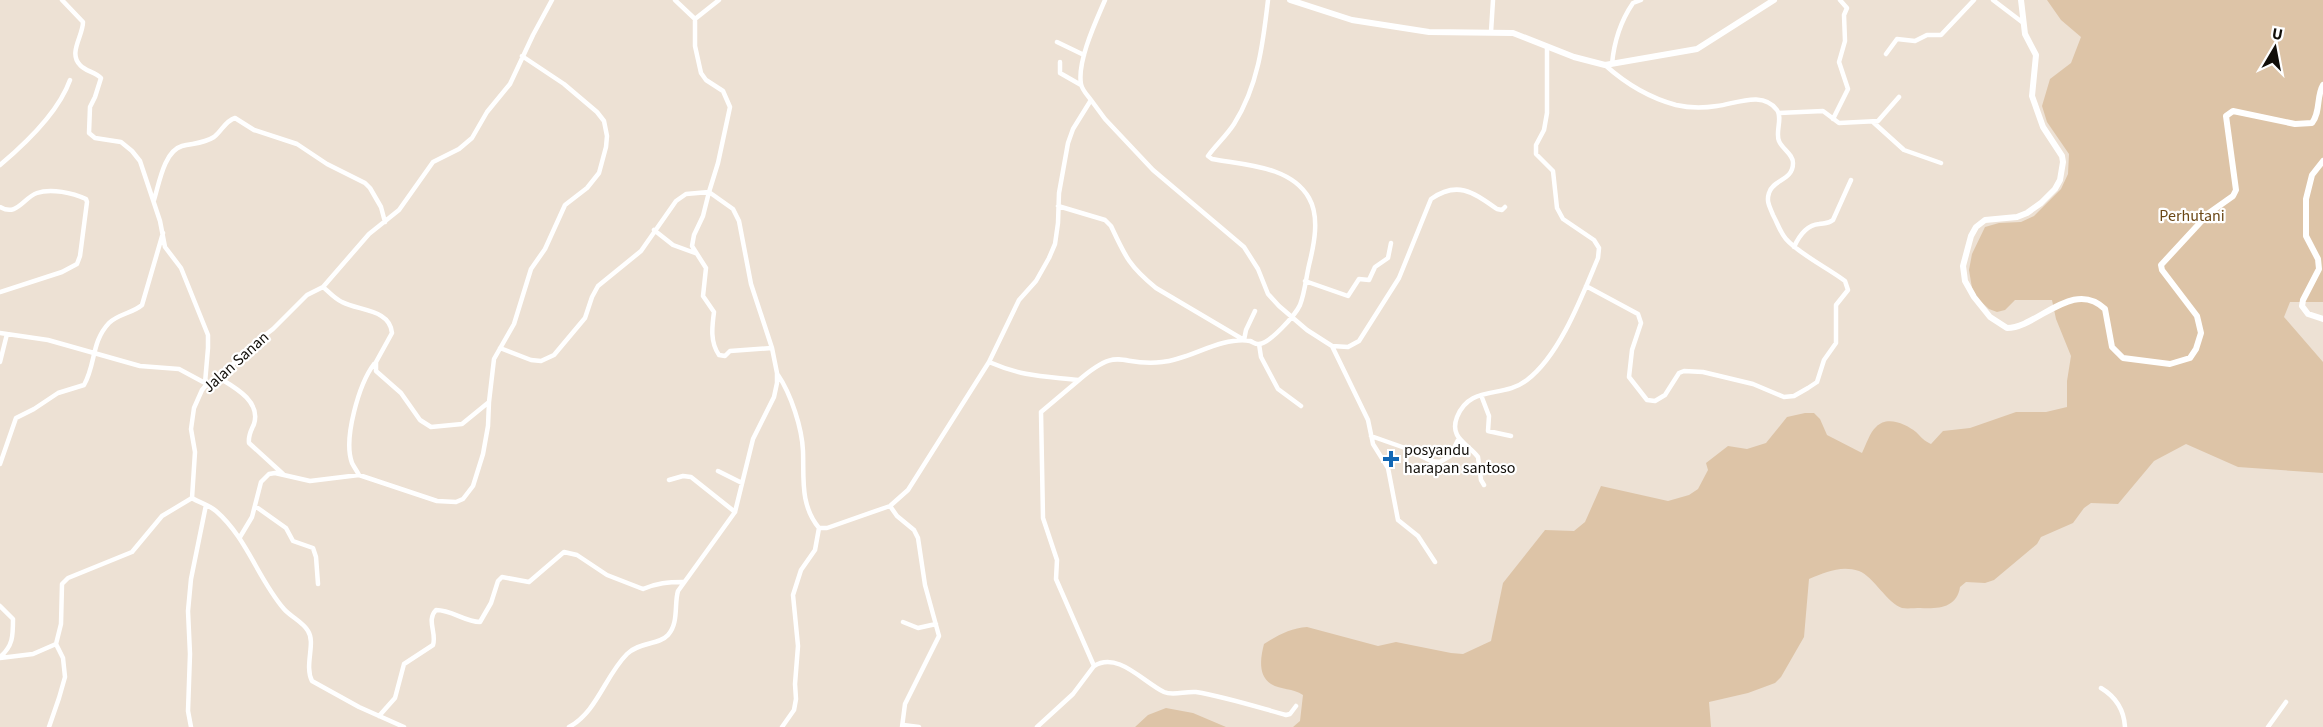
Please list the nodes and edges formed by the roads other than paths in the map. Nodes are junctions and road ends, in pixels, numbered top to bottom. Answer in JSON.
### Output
{"nodes":[{"id":1,"x":62,"y":0,"type":"edge"},
{"id":2,"x":552,"y":0,"type":"edge"},
{"id":3,"x":675,"y":0,"type":"edge"},
{"id":4,"x":718,"y":0,"type":"edge"},
{"id":5,"x":1105,"y":0,"type":"edge"},
{"id":6,"x":1268,"y":0,"type":"edge"},
{"id":7,"x":1290,"y":0,"type":"edge"},
{"id":8,"x":1493,"y":0,"type":"edge"},
{"id":9,"x":1641,"y":0,"type":"edge"},
{"id":10,"x":1774,"y":0,"type":"edge"},
{"id":11,"x":1840,"y":0,"type":"edge"},
{"id":12,"x":1974,"y":0,"type":"edge"},
{"id":13,"x":1993,"y":0,"type":"edge"},
{"id":14,"x":2021,"y":0,"type":"edge"},
{"id":15,"x":695,"y":19,"type":"junction"},
{"id":16,"x":2022,"y":22,"type":"junction"},
{"id":17,"x":1491,"y":32,"type":"junction"},
{"id":18,"x":1058,"y":42,"type":"dead end"},
{"id":19,"x":1547,"y":48,"type":"junction"},
{"id":20,"x":1886,"y":54,"type":"dead end"},
{"id":21,"x":1084,"y":55,"type":"junction"},
{"id":22,"x":522,"y":56,"type":"junction"},
{"id":23,"x":1060,"y":62,"type":"dead end"},
{"id":24,"x":1608,"y":65,"type":"junction"},
{"id":25,"x":70,"y":80,"type":"dead end"},
{"id":26,"x":1081,"y":85,"type":"junction"},
{"id":27,"x":2323,"y":85,"type":"edge"},
{"id":28,"x":1899,"y":97,"type":"dead end"},
{"id":29,"x":1091,"y":100,"type":"junction"},
{"id":30,"x":1779,"y":113,"type":"junction"},
{"id":31,"x":1833,"y":119,"type":"junction"},
{"id":32,"x":1873,"y":122,"type":"junction"},
{"id":33,"x":2323,"y":161,"type":"edge"},
{"id":34,"x":1941,"y":163,"type":"dead end"},
{"id":35,"x":0,"y":165,"type":"edge"},
{"id":36,"x":1851,"y":180,"type":"dead end"},
{"id":37,"x":709,"y":192,"type":"junction"},
{"id":38,"x":154,"y":200,"type":"junction"},
{"id":39,"x":1058,"y":206,"type":"junction"},
{"id":40,"x":0,"y":207,"type":"edge"},
{"id":41,"x":1505,"y":207,"type":"dead end"},
{"id":42,"x":385,"y":222,"type":"junction"},
{"id":43,"x":654,"y":230,"type":"junction"},
{"id":44,"x":163,"y":233,"type":"junction"},
{"id":45,"x":1391,"y":243,"type":"dead end"},
{"id":46,"x":1794,"y":247,"type":"junction"},
{"id":47,"x":695,"y":253,"type":"junction"},
{"id":48,"x":1305,"y":281,"type":"junction"},
{"id":49,"x":1586,"y":286,"type":"junction"},
{"id":50,"x":323,"y":287,"type":"junction"},
{"id":51,"x":0,"y":292,"type":"edge"},
{"id":52,"x":1255,"y":311,"type":"dead end"},
{"id":53,"x":1292,"y":317,"type":"junction"},
{"id":54,"x":2323,"y":319,"type":"edge"},
{"id":55,"x":0,"y":333,"type":"edge"},
{"id":56,"x":7,"y":334,"type":"junction"},
{"id":57,"x":1244,"y":340,"type":"junction"},
{"id":58,"x":1259,"y":344,"type":"junction"},
{"id":59,"x":1332,"y":346,"type":"junction"},
{"id":60,"x":500,"y":348,"type":"junction"},
{"id":61,"x":772,"y":348,"type":"junction"},
{"id":62,"x":94,"y":352,"type":"junction"},
{"id":63,"x":0,"y":362,"type":"edge"},
{"id":64,"x":376,"y":362,"type":"junction"},
{"id":65,"x":989,"y":362,"type":"junction"},
{"id":66,"x":777,"y":373,"type":"junction"},
{"id":67,"x":221,"y":379,"type":"junction"},
{"id":68,"x":1079,"y":380,"type":"junction"},
{"id":69,"x":206,"y":383,"type":"junction"},
{"id":70,"x":1481,"y":395,"type":"junction"},
{"id":71,"x":489,"y":402,"type":"junction"},
{"id":72,"x":1301,"y":406,"type":"dead end"},
{"id":73,"x":1371,"y":436,"type":"junction"},
{"id":74,"x":1511,"y":436,"type":"dead end"},
{"id":75,"x":1458,"y":440,"type":"junction"},
{"id":76,"x":0,"y":464,"type":"edge"},
{"id":77,"x":718,"y":471,"type":"dead end"},
{"id":78,"x":284,"y":474,"type":"junction"},
{"id":79,"x":359,"y":475,"type":"junction"},
{"id":80,"x":669,"y":480,"type":"dead end"},
{"id":81,"x":742,"y":483,"type":"junction"},
{"id":82,"x":1484,"y":485,"type":"dead end"},
{"id":83,"x":192,"y":498,"type":"junction"},
{"id":84,"x":206,"y":505,"type":"junction"},
{"id":85,"x":255,"y":506,"type":"junction"},
{"id":86,"x":890,"y":506,"type":"junction"},
{"id":87,"x":735,"y":512,"type":"junction"},
{"id":88,"x":819,"y":528,"type":"junction"},
{"id":89,"x":240,"y":537,"type":"junction"},
{"id":90,"x":1435,"y":562,"type":"dead end"},
{"id":91,"x":683,"y":582,"type":"junction"},
{"id":92,"x":318,"y":584,"type":"dead end"},
{"id":93,"x":0,"y":606,"type":"edge"},
{"id":94,"x":903,"y":622,"type":"dead end"},
{"id":95,"x":936,"y":624,"type":"junction"},
{"id":96,"x":56,"y":644,"type":"junction"},
{"id":97,"x":0,"y":657,"type":"edge"},
{"id":98,"x":1094,"y":666,"type":"junction"},
{"id":99,"x":2102,"y":688,"type":"dead end"},
{"id":100,"x":2286,"y":702,"type":"dead end"},
{"id":101,"x":1296,"y":706,"type":"dead end"},
{"id":102,"x":379,"y":716,"type":"junction"},
{"id":103,"x":903,"y":726,"type":"edge"},
{"id":104,"x":49,"y":727,"type":"edge"},
{"id":105,"x":191,"y":727,"type":"edge"},
{"id":106,"x":404,"y":727,"type":"edge"},
{"id":107,"x":569,"y":727,"type":"edge"},
{"id":108,"x":782,"y":727,"type":"edge"},
{"id":109,"x":919,"y":727,"type":"edge"},
{"id":110,"x":1037,"y":727,"type":"edge"},
{"id":111,"x":2125,"y":727,"type":"edge"},
{"id":112,"x":2268,"y":727,"type":"edge"}],
"edges":[{"from":1,"to":38,"type":"street"},
{"from":2,"to":22,"type":"street","name":"Jalan Sanan"},
{"from":3,"to":15,"type":"street"},
{"from":4,"to":15,"type":"street"},
{"from":5,"to":21,"type":"street"},
{"from":6,"to":48,"type":"street"},
{"from":7,"to":17,"type":"main road"},
{"from":8,"to":17,"type":"street"},
{"from":9,"to":24,"type":"street"},
{"from":10,"to":24,"type":"main road"},
{"from":11,"to":31,"type":"street"},
{"from":12,"to":20,"type":"street"},
{"from":13,"to":16,"type":"street"},
{"from":14,"to":16,"type":"main road"},
{"from":15,"to":37,"type":"street"},
{"from":16,"to":27,"type":"main road"},
{"from":17,"to":19,"type":"main road"},
{"from":18,"to":21,"type":"street"},
{"from":19,"to":24,"type":"main road"},
{"from":19,"to":49,"type":"street"},
{"from":21,"to":26,"type":"street"},
{"from":22,"to":42,"type":"street","name":"Jalan Sanan"},
{"from":22,"to":60,"type":"street"},
{"from":23,"to":26,"type":"street"},
{"from":24,"to":30,"type":"street"},
{"from":25,"to":35,"type":"street"},
{"from":26,"to":29,"type":"street"},
{"from":28,"to":32,"type":"street"},
{"from":29,"to":39,"type":"street"},
{"from":29,"to":53,"type":"street"},
{"from":30,"to":31,"type":"street"},
{"from":30,"to":46,"type":"street"},
{"from":31,"to":32,"type":"street"},
{"from":32,"to":34,"type":"street"},
{"from":33,"to":54,"type":"main road"},
{"from":36,"to":46,"type":"street"},
{"from":37,"to":43,"type":"street"},
{"from":37,"to":47,"type":"street"},
{"from":37,"to":61,"type":"street"},
{"from":38,"to":42,"type":"street"},
{"from":38,"to":44,"type":"street"},
{"from":39,"to":57,"type":"street"},
{"from":39,"to":65,"type":"street"},
{"from":40,"to":51,"type":"street"},
{"from":41,"to":59,"type":"street"},
{"from":42,"to":50,"type":"street","name":"Jalan Sanan"},
{"from":43,"to":47,"type":"street"},
{"from":43,"to":60,"type":"street"},
{"from":44,"to":62,"type":"street"},
{"from":44,"to":69,"type":"street"},
{"from":45,"to":48,"type":"street"},
{"from":46,"to":49,"type":"street"},
{"from":47,"to":61,"type":"street"},
{"from":48,"to":53,"type":"street"},
{"from":49,"to":70,"type":"street"},
{"from":50,"to":64,"type":"street"},
{"from":50,"to":67,"type":"street","name":"Jalan Sanan"},
{"from":52,"to":57,"type":"street"},
{"from":53,"to":58,"type":"street"},
{"from":53,"to":59,"type":"street"},
{"from":55,"to":56,"type":"street"},
{"from":56,"to":62,"type":"street"},
{"from":56,"to":63,"type":"street"},
{"from":57,"to":58,"type":"street"},
{"from":57,"to":68,"type":"street"},
{"from":58,"to":72,"type":"street"},
{"from":59,"to":73,"type":"street"},
{"from":60,"to":71,"type":"street"},
{"from":61,"to":66,"type":"street"},
{"from":62,"to":69,"type":"street"},
{"from":62,"to":76,"type":"street"},
{"from":64,"to":71,"type":"street"},
{"from":64,"to":79,"type":"street"},
{"from":65,"to":68,"type":"street"},
{"from":65,"to":86,"type":"street"},
{"from":66,"to":81,"type":"street"},
{"from":66,"to":88,"type":"street"},
{"from":67,"to":69,"type":"street","name":"Jalan Sanan"},
{"from":67,"to":78,"type":"street"},
{"from":68,"to":98,"type":"street"},
{"from":69,"to":83,"type":"street","name":"Jalan Sanan"},
{"from":70,"to":74,"type":"street"},
{"from":70,"to":75,"type":"street"},
{"from":71,"to":79,"type":"street"},
{"from":73,"to":75,"type":"street"},
{"from":73,"to":90,"type":"street"},
{"from":75,"to":82,"type":"street"},
{"from":77,"to":81,"type":"street"},
{"from":78,"to":79,"type":"street"},
{"from":78,"to":85,"type":"street"},
{"from":80,"to":87,"type":"street"},
{"from":81,"to":87,"type":"street"},
{"from":83,"to":84,"type":"street"},
{"from":83,"to":96,"type":"street"},
{"from":84,"to":89,"type":"street"},
{"from":84,"to":105,"type":"street"},
{"from":85,"to":89,"type":"street"},
{"from":85,"to":92,"type":"street"},
{"from":86,"to":88,"type":"street"},
{"from":86,"to":95,"type":"street"},
{"from":87,"to":91,"type":"street"},
{"from":88,"to":108,"type":"street"},
{"from":89,"to":102,"type":"street"},
{"from":91,"to":102,"type":"street"},
{"from":91,"to":107,"type":"street"},
{"from":93,"to":97,"type":"street"},
{"from":94,"to":95,"type":"street"},
{"from":95,"to":103,"type":"street"},
{"from":96,"to":97,"type":"street"},
{"from":96,"to":104,"type":"street"},
{"from":98,"to":101,"type":"street"},
{"from":98,"to":110,"type":"street"},
{"from":99,"to":111,"type":"street"},
{"from":100,"to":112,"type":"street"},
{"from":102,"to":106,"type":"street"},
{"from":103,"to":109,"type":"street"}]}
